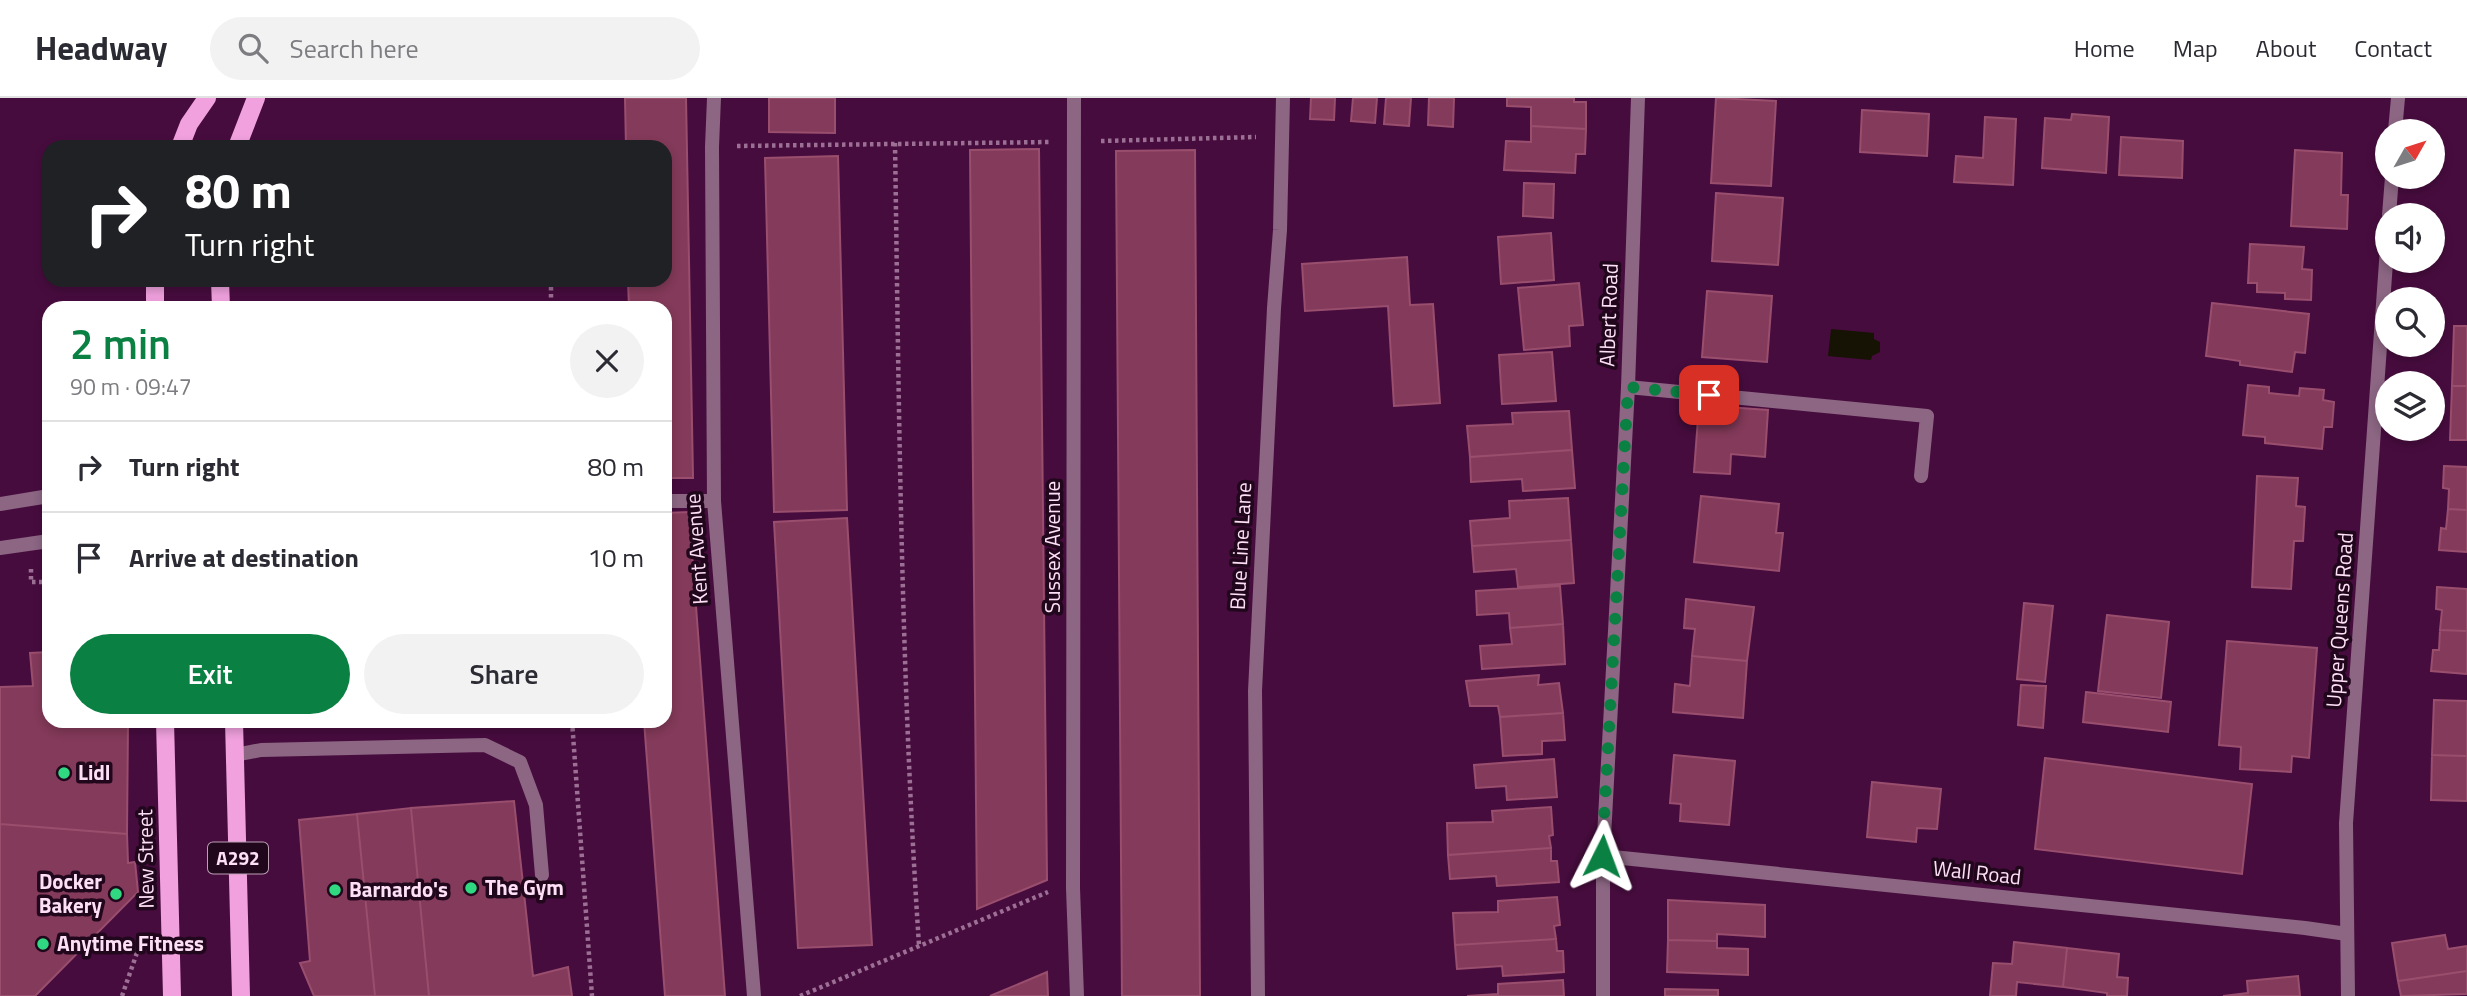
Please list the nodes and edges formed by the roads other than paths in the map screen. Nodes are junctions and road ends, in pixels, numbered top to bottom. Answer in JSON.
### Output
{"nodes":[{"id":1,"x":207,"y":98,"type":"edge"},
{"id":2,"x":256,"y":98,"type":"edge"},
{"id":3,"x":714,"y":98,"type":"edge"},
{"id":4,"x":1074,"y":98,"type":"edge"},
{"id":5,"x":1283,"y":98,"type":"edge"},
{"id":6,"x":1638,"y":98,"type":"edge"},
{"id":7,"x":2398,"y":98,"type":"edge"},
{"id":8,"x":2396,"y":119,"type":"edge"},
{"id":9,"x":183,"y":140,"type":"edge"},
{"id":10,"x":240,"y":140,"type":"edge"},
{"id":11,"x":2385,"y":273,"type":"edge"},
{"id":12,"x":1628,"y":387,"type":"junction"},
{"id":13,"x":1921,"y":476,"type":"dead end"},
{"id":14,"x":42,"y":497,"type":"edge"},
{"id":15,"x":672,"y":501,"type":"edge"},
{"id":16,"x":714,"y":501,"type":"junction"},
{"id":17,"x":0,"y":504,"type":"edge"},
{"id":18,"x":42,"y":542,"type":"edge"},
{"id":19,"x":0,"y":548,"type":"edge"},
{"id":20,"x":165,"y":728,"type":"edge"},
{"id":21,"x":234,"y":728,"type":"edge"},
{"id":22,"x":235,"y":755,"type":"junction"},
{"id":23,"x":1602,"y":856,"type":"junction"},
{"id":24,"x":542,"y":875,"type":"dead end"},
{"id":25,"x":2347,"y":934,"type":"junction"},
{"id":26,"x":172,"y":996,"type":"edge"},
{"id":27,"x":241,"y":996,"type":"edge"},
{"id":28,"x":754,"y":996,"type":"edge"},
{"id":29,"x":1077,"y":996,"type":"edge"},
{"id":30,"x":1258,"y":996,"type":"edge"},
{"id":31,"x":1603,"y":996,"type":"edge"},
{"id":32,"x":2348,"y":996,"type":"edge"}],
"edges":[{"from":1,"to":9,"type":"main road"},
{"from":2,"to":10,"type":"main road"},
{"from":3,"to":16,"type":"street","name":"Kent Avenue"},
{"from":4,"to":29,"type":"street","name":"Sussex Avenue"},
{"from":5,"to":30,"type":"street","name":"Blue Line Lane"},
{"from":6,"to":12,"type":"street","name":"Albert Road"},
{"from":7,"to":8,"type":"street"},
{"from":11,"to":25,"type":"street","name":"Upper Queens Road"},
{"from":12,"to":13,"type":"street"},
{"from":12,"to":23,"type":"street","name":"Albert Road"},
{"from":14,"to":17,"type":"street"},
{"from":15,"to":16,"type":"street"},
{"from":16,"to":28,"type":"street","name":"Kent Avenue"},
{"from":18,"to":19,"type":"street"},
{"from":20,"to":26,"type":"main road","name":"New Street"},
{"from":21,"to":22,"type":"main road","number":"A292"},
{"from":22,"to":24,"type":"street"},
{"from":22,"to":27,"type":"main road","number":"A292"},
{"from":23,"to":25,"type":"street","name":"Wall Road"},
{"from":23,"to":31,"type":"street","name":"Albert Road"},
{"from":25,"to":32,"type":"street","name":"Upper Queens Road"}]}
